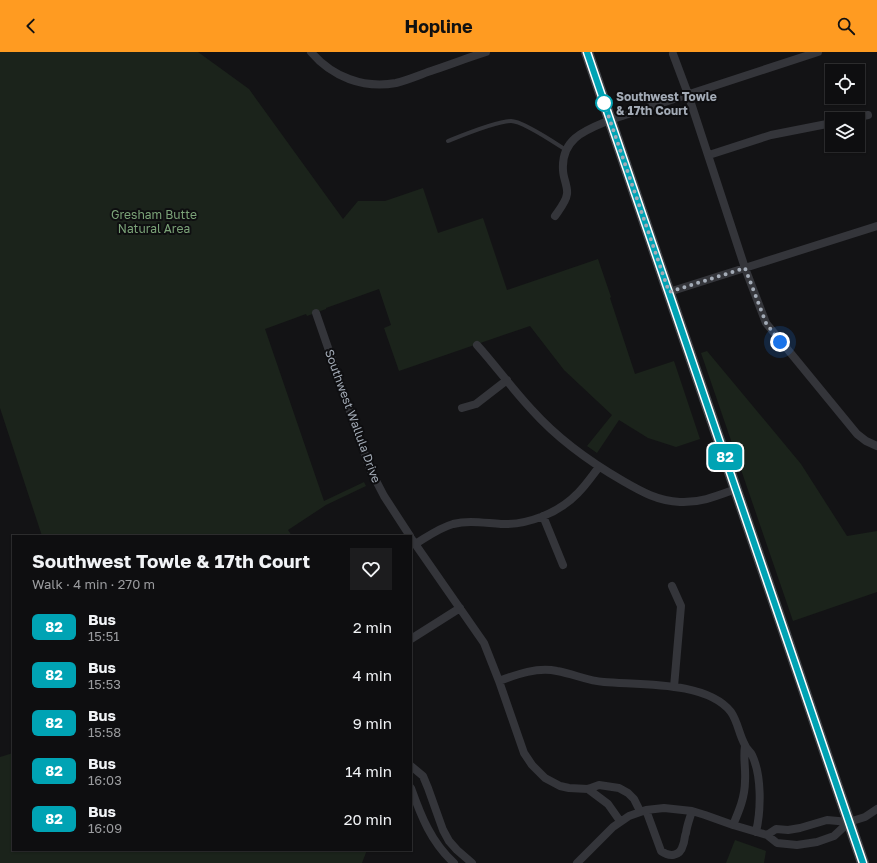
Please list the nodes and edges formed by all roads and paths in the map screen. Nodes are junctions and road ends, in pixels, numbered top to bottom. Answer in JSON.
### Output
{"nodes":[{"id":1,"x":311,"y":52,"type":"edge"},
{"id":2,"x":486,"y":52,"type":"edge"},
{"id":3,"x":587,"y":52,"type":"edge"},
{"id":4,"x":814,"y":53,"type":"edge"},
{"id":5,"x":673,"y":54,"type":"dead end"},
{"id":6,"x":688,"y":94,"type":"junction"},
{"id":7,"x":868,"y":115,"type":"dead end"},
{"id":8,"x":865,"y":116,"type":"edge"},
{"id":9,"x":610,"y":120,"type":"junction"},
{"id":10,"x":825,"y":124,"type":"edge"},
{"id":11,"x":448,"y":141,"type":"dead end"},
{"id":12,"x":566,"y":150,"type":"junction"},
{"id":13,"x":709,"y":156,"type":"junction"},
{"id":14,"x":555,"y":216,"type":"dead end"},
{"id":15,"x":877,"y":226,"type":"edge"},
{"id":16,"x":745,"y":268,"type":"junction"},
{"id":17,"x":669,"y":292,"type":"junction"},
{"id":18,"x":316,"y":313,"type":"dead end"},
{"id":19,"x":477,"y":345,"type":"dead end"},
{"id":20,"x":507,"y":380,"type":"junction"},
{"id":21,"x":462,"y":408,"type":"dead end"},
{"id":22,"x":877,"y":446,"type":"edge"},
{"id":23,"x":599,"y":467,"type":"junction"},
{"id":24,"x":736,"y":489,"type":"junction"},
{"id":25,"x":543,"y":516,"type":"junction"},
{"id":26,"x":409,"y":535,"type":"edge"},
{"id":27,"x":412,"y":539,"type":"edge"},
{"id":28,"x":563,"y":565,"type":"dead end"},
{"id":29,"x":672,"y":586,"type":"dead end"},
{"id":30,"x":460,"y":608,"type":"junction"},
{"id":31,"x":412,"y":638,"type":"edge"},
{"id":32,"x":499,"y":681,"type":"junction"},
{"id":33,"x":674,"y":687,"type":"junction"},
{"id":34,"x":745,"y":746,"type":"junction"},
{"id":35,"x":412,"y":767,"type":"edge"},
{"id":36,"x":588,"y":789,"type":"junction"},
{"id":37,"x":412,"y":791,"type":"edge"},
{"id":38,"x":877,"y":809,"type":"edge"},
{"id":39,"x":643,"y":810,"type":"junction"},
{"id":40,"x":692,"y":811,"type":"junction"},
{"id":41,"x":620,"y":821,"type":"junction"},
{"id":42,"x":849,"y":822,"type":"junction"},
{"id":43,"x":733,"y":826,"type":"junction"},
{"id":44,"x":756,"y":832,"type":"junction"},
{"id":45,"x":767,"y":835,"type":"junction"},
{"id":46,"x":454,"y":863,"type":"edge"},
{"id":47,"x":472,"y":863,"type":"edge"},
{"id":48,"x":577,"y":863,"type":"edge"},
{"id":49,"x":863,"y":863,"type":"edge"}],
"edges":[{"from":1,"to":2,"type":"street"},
{"from":3,"to":9,"type":"main road"},
{"from":4,"to":6,"type":"street"},
{"from":5,"to":6,"type":"street"},
{"from":6,"to":9,"type":"street"},
{"from":6,"to":13,"type":"street"},
{"from":7,"to":8,"type":"street"},
{"from":9,"to":12,"type":"street"},
{"from":9,"to":17,"type":"main road"},
{"from":10,"to":13,"type":"street"},
{"from":11,"to":12,"type":"lane"},
{"from":12,"to":14,"type":"street"},
{"from":13,"to":16,"type":"street"},
{"from":15,"to":16,"type":"street"},
{"from":16,"to":17,"type":"street"},
{"from":16,"to":22,"type":"street"},
{"from":17,"to":24,"type":"main road"},
{"from":18,"to":26,"type":"street","name":"Southwest Wallula Drive"},
{"from":19,"to":20,"type":"street"},
{"from":20,"to":21,"type":"street"},
{"from":20,"to":23,"type":"street"},
{"from":23,"to":24,"type":"street"},
{"from":23,"to":25,"type":"street"},
{"from":24,"to":42,"type":"main road"},
{"from":25,"to":27,"type":"street"},
{"from":25,"to":28,"type":"street"},
{"from":27,"to":30,"type":"street","name":"Southwest Wallula Drive"},
{"from":29,"to":33,"type":"street"},
{"from":30,"to":31,"type":"street"},
{"from":30,"to":32,"type":"street","name":"Southwest Wallula Drive"},
{"from":32,"to":33,"type":"street"},
{"from":32,"to":36,"type":"street","name":"Southwest Wallula Drive"},
{"from":33,"to":34,"type":"street"},
{"from":34,"to":43,"type":"street"},
{"from":34,"to":44,"type":"street"},
{"from":35,"to":47,"type":"street"},
{"from":36,"to":39,"type":"street","name":"Southwest Wallula Drive"},
{"from":36,"to":41,"type":"street"},
{"from":37,"to":46,"type":"street"},
{"from":38,"to":42,"type":"street"},
{"from":39,"to":40,"type":"street"},
{"from":39,"to":40,"type":"street","name":"Southwest Wallula Drive"},
{"from":39,"to":41,"type":"street"},
{"from":40,"to":43,"type":"street"},
{"from":41,"to":48,"type":"street"},
{"from":42,"to":45,"type":"street"},
{"from":42,"to":45,"type":"street"},
{"from":42,"to":49,"type":"main road"},
{"from":43,"to":44,"type":"street"},
{"from":44,"to":45,"type":"street"}]}
